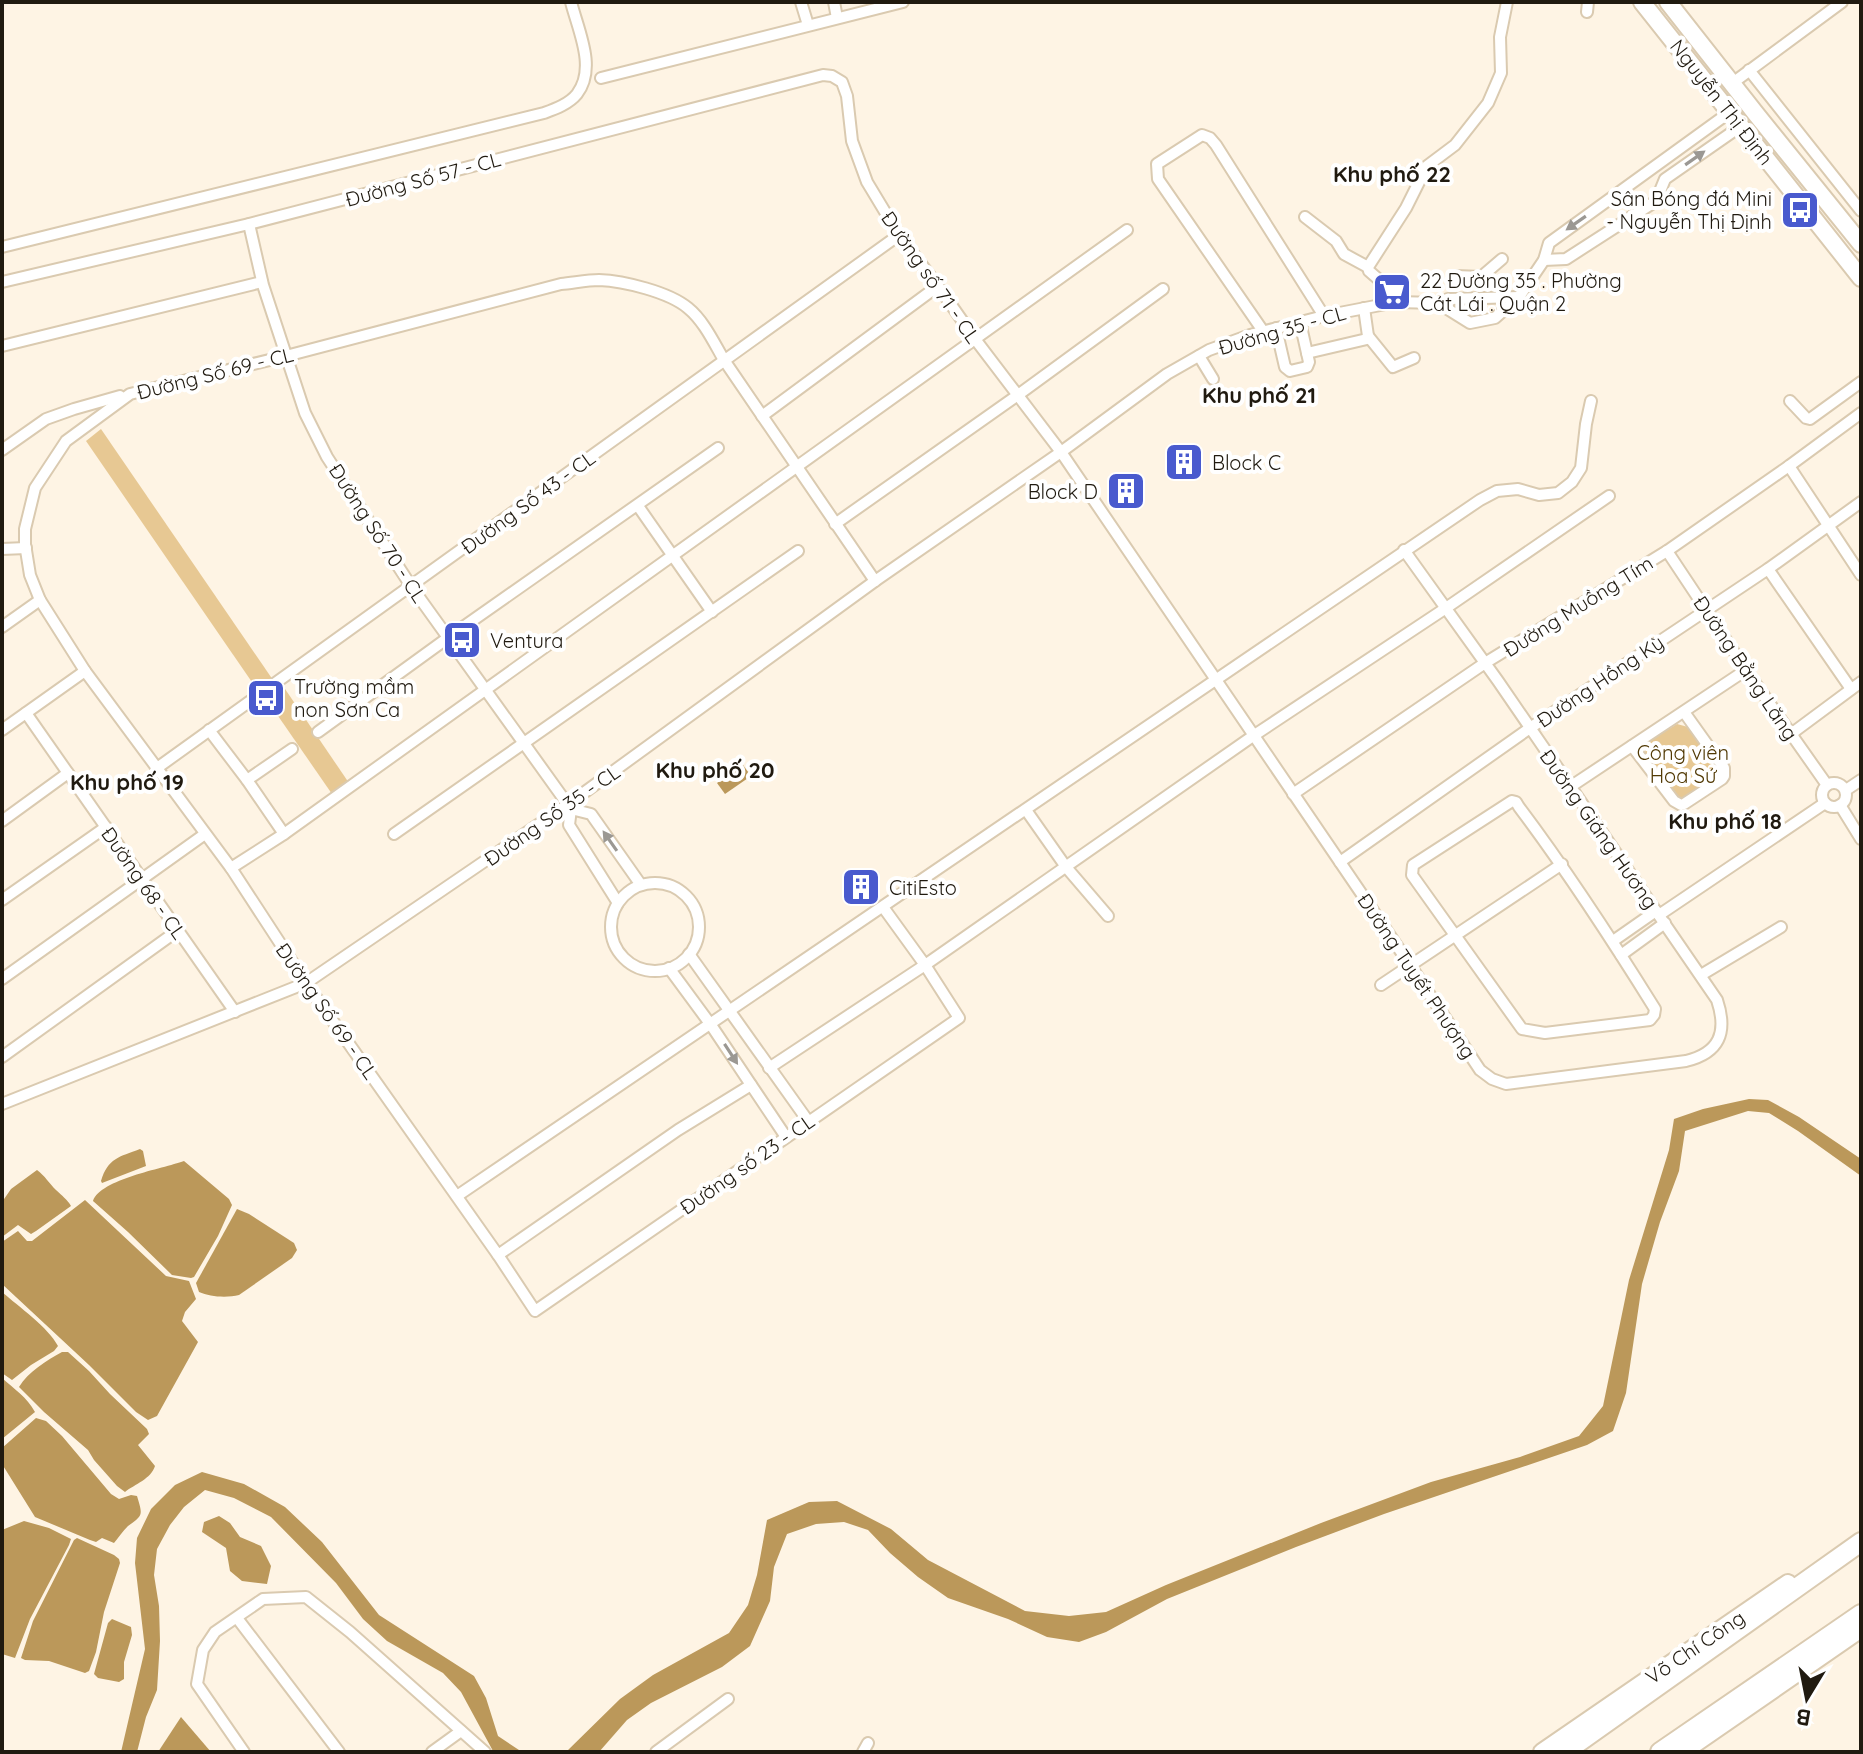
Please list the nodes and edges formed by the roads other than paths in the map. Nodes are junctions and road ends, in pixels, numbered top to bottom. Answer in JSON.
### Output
{"nodes":[{"id":1,"x":571,"y":2,"type":"edge"},
{"id":2,"x":801,"y":2,"type":"edge"},
{"id":3,"x":834,"y":2,"type":"edge"},
{"id":4,"x":903,"y":2,"type":"edge"},
{"id":5,"x":1642,"y":2,"type":"edge"},
{"id":6,"x":1654,"y":2,"type":"edge"},
{"id":7,"x":1668,"y":2,"type":"edge"},
{"id":8,"x":1678,"y":2,"type":"edge"},
{"id":9,"x":1842,"y":2,"type":"edge"},
{"id":10,"x":1504,"y":3,"type":"edge"},
{"id":11,"x":837,"y":18,"type":"junction"},
{"id":12,"x":808,"y":25,"type":"junction"},
{"id":13,"x":1744,"y":74,"type":"junction"},
{"id":14,"x":601,"y":78,"type":"dead end"},
{"id":15,"x":842,"y":82,"type":"joint"},
{"id":16,"x":1746,"y":111,"type":"junction"},
{"id":17,"x":1816,"y":166,"type":"junction"},
{"id":18,"x":1861,"y":211,"type":"edge"},
{"id":19,"x":1305,"y":217,"type":"dead end"},
{"id":20,"x":249,"y":224,"type":"junction"},
{"id":21,"x":1127,"y":230,"type":"dead end"},
{"id":22,"x":1861,"y":233,"type":"edge"},
{"id":23,"x":899,"y":235,"type":"junction"},
{"id":24,"x":1861,"y":244,"type":"edge"},
{"id":25,"x":2,"y":247,"type":"edge"},
{"id":26,"x":1502,"y":259,"type":"dead end"},
{"id":27,"x":1544,"y":260,"type":"junction"},
{"id":28,"x":1861,"y":263,"type":"edge"},
{"id":29,"x":1368,"y":267,"type":"junction"},
{"id":30,"x":1456,"y":276,"type":"dead end"},
{"id":31,"x":1861,"y":278,"type":"edge"},
{"id":32,"x":2,"y":282,"type":"edge"},
{"id":33,"x":262,"y":282,"type":"junction"},
{"id":34,"x":938,"y":286,"type":"junction"},
{"id":35,"x":1163,"y":289,"type":"dead end"},
{"id":36,"x":1519,"y":297,"type":"junction"},
{"id":37,"x":1396,"y":302,"type":"junction"},
{"id":38,"x":1438,"y":303,"type":"junction"},
{"id":39,"x":1364,"y":308,"type":"junction"},
{"id":40,"x":1324,"y":316,"type":"junction"},
{"id":41,"x":1300,"y":322,"type":"junction"},
{"id":42,"x":1276,"y":328,"type":"junction"},
{"id":43,"x":1263,"y":331,"type":"junction"},
{"id":44,"x":1368,"y":336,"type":"junction"},
{"id":45,"x":975,"y":339,"type":"junction"},
{"id":46,"x":2,"y":346,"type":"edge"},
{"id":47,"x":1307,"y":353,"type":"junction"},
{"id":48,"x":286,"y":356,"type":"junction"},
{"id":49,"x":1199,"y":356,"type":"junction"},
{"id":50,"x":1414,"y":358,"type":"dead end"},
{"id":51,"x":724,"y":360,"type":"junction"},
{"id":52,"x":1213,"y":379,"type":"dead end"},
{"id":53,"x":1861,"y":382,"type":"edge"},
{"id":54,"x":130,"y":394,"type":"junction"},
{"id":55,"x":1018,"y":395,"type":"junction"},
{"id":56,"x":1591,"y":401,"type":"dead end"},
{"id":57,"x":1790,"y":401,"type":"dead end"},
{"id":58,"x":1861,"y":413,"type":"edge"},
{"id":59,"x":762,"y":416,"type":"junction"},
{"id":60,"x":718,"y":448,"type":"dead end"},
{"id":61,"x":2,"y":450,"type":"edge"},
{"id":62,"x":1061,"y":452,"type":"junction"},
{"id":63,"x":1789,"y":466,"type":"junction"},
{"id":64,"x":796,"y":467,"type":"junction"},
{"id":65,"x":1609,"y":496,"type":"dead end"},
{"id":66,"x":1861,"y":502,"type":"edge"},
{"id":67,"x":638,"y":506,"type":"junction"},
{"id":68,"x":835,"y":524,"type":"junction"},
{"id":69,"x":1829,"y":527,"type":"junction"},
{"id":70,"x":26,"y":548,"type":"junction"},
{"id":71,"x":2,"y":549,"type":"edge"},
{"id":72,"x":1404,"y":550,"type":"junction"},
{"id":73,"x":798,"y":551,"type":"dead end"},
{"id":74,"x":1667,"y":551,"type":"junction"},
{"id":75,"x":672,"y":556,"type":"junction"},
{"id":76,"x":1768,"y":569,"type":"junction"},
{"id":77,"x":1861,"y":575,"type":"edge"},
{"id":78,"x":875,"y":581,"type":"junction"},
{"id":79,"x":411,"y":586,"type":"junction"},
{"id":80,"x":40,"y":600,"type":"junction"},
{"id":81,"x":1446,"y":608,"type":"junction"},
{"id":82,"x":1706,"y":610,"type":"junction"},
{"id":83,"x":712,"y":612,"type":"junction"},
{"id":84,"x":2,"y":627,"type":"edge"},
{"id":85,"x":449,"y":637,"type":"junction"},
{"id":86,"x":1485,"y":663,"type":"junction"},
{"id":87,"x":1746,"y":670,"type":"junction"},
{"id":88,"x":85,"y":671,"type":"junction"},
{"id":89,"x":1215,"y":680,"type":"junction"},
{"id":90,"x":1856,"y":686,"type":"edge"},
{"id":91,"x":485,"y":690,"type":"junction"},
{"id":92,"x":1684,"y":712,"type":"junction"},
{"id":93,"x":26,"y":713,"type":"junction"},
{"id":94,"x":1530,"y":728,"type":"junction"},
{"id":95,"x":2,"y":730,"type":"edge"},
{"id":96,"x":209,"y":730,"type":"junction"},
{"id":97,"x":318,"y":732,"type":"dead end"},
{"id":98,"x":1791,"y":734,"type":"junction"},
{"id":99,"x":1253,"y":736,"type":"junction"},
{"id":100,"x":524,"y":743,"type":"junction"},
{"id":101,"x":1632,"y":746,"type":"junction"},
{"id":102,"x":292,"y":749,"type":"dead end"},
{"id":103,"x":157,"y":768,"type":"junction"},
{"id":104,"x":68,"y":773,"type":"junction"},
{"id":105,"x":247,"y":780,"type":"junction"},
{"id":106,"x":1861,"y":780,"type":"edge"},
{"id":107,"x":1827,"y":785,"type":"junction"},
{"id":108,"x":1570,"y":787,"type":"junction"},
{"id":109,"x":1846,"y":790,"type":"junction"},
{"id":110,"x":1293,"y":794,"type":"junction"},
{"id":111,"x":1825,"y":803,"type":"junction"},
{"id":112,"x":1840,"y":805,"type":"junction"},
{"id":113,"x":569,"y":807,"type":"junction"},
{"id":114,"x":1026,"y":810,"type":"junction"},
{"id":115,"x":2,"y":821,"type":"edge"},
{"id":116,"x":106,"y":827,"type":"junction"},
{"id":117,"x":205,"y":834,"type":"junction"},
{"id":118,"x":284,"y":834,"type":"junction"},
{"id":119,"x":394,"y":834,"type":"dead end"},
{"id":120,"x":1861,"y":839,"type":"edge"},
{"id":121,"x":1340,"y":862,"type":"junction"},
{"id":122,"x":1562,"y":864,"type":"junction"},
{"id":123,"x":1066,"y":867,"type":"junction"},
{"id":124,"x":231,"y":868,"type":"junction"},
{"id":125,"x":142,"y":880,"type":"junction"},
{"id":126,"x":641,"y":885,"type":"junction"},
{"id":127,"x":2,"y":900,"type":"edge"},
{"id":128,"x":618,"y":903,"type":"junction"},
{"id":129,"x":883,"y":907,"type":"junction"},
{"id":130,"x":1108,"y":916,"type":"dead end"},
{"id":131,"x":1660,"y":916,"type":"junction"},
{"id":132,"x":1781,"y":927,"type":"dead end"},
{"id":133,"x":177,"y":931,"type":"junction"},
{"id":134,"x":1455,"y":935,"type":"junction"},
{"id":135,"x":1613,"y":941,"type":"junction"},
{"id":136,"x":689,"y":954,"type":"junction"},
{"id":137,"x":1621,"y":955,"type":"junction"},
{"id":138,"x":925,"y":965,"type":"junction"},
{"id":139,"x":1410,"y":965,"type":"junction"},
{"id":140,"x":669,"y":968,"type":"junction"},
{"id":141,"x":1701,"y":975,"type":"junction"},
{"id":142,"x":2,"y":979,"type":"edge"},
{"id":143,"x":306,"y":983,"type":"junction"},
{"id":144,"x":1381,"y":985,"type":"dead end"},
{"id":145,"x":730,"y":1011,"type":"junction"},
{"id":146,"x":235,"y":1012,"type":"junction"},
{"id":147,"x":711,"y":1025,"type":"junction"},
{"id":148,"x":2,"y":1057,"type":"edge"},
{"id":149,"x":769,"y":1068,"type":"junction"},
{"id":150,"x":751,"y":1085,"type":"junction"},
{"id":151,"x":2,"y":1104,"type":"edge"},
{"id":152,"x":808,"y":1121,"type":"junction"},
{"id":153,"x":786,"y":1137,"type":"junction"},
{"id":154,"x":457,"y":1196,"type":"junction"},
{"id":155,"x":498,"y":1255,"type":"junction"},
{"id":156,"x":535,"y":1311,"type":"joint"},
{"id":157,"x":1856,"y":1545,"type":"edge"},
{"id":158,"x":1861,"y":1614,"type":"edge"},
{"id":159,"x":237,"y":1618,"type":"junction"},
{"id":160,"x":1861,"y":1629,"type":"edge"},
{"id":161,"x":728,"y":1699,"type":"dead end"},
{"id":162,"x":461,"y":1731,"type":"junction"},
{"id":163,"x":1571,"y":1750,"type":"edge"},
{"id":164,"x":244,"y":1752,"type":"edge"},
{"id":165,"x":339,"y":1752,"type":"edge"},
{"id":166,"x":432,"y":1752,"type":"edge"},
{"id":167,"x":485,"y":1752,"type":"edge"},
{"id":168,"x":656,"y":1752,"type":"edge"},
{"id":169,"x":1542,"y":1752,"type":"edge"},
{"id":170,"x":1660,"y":1752,"type":"edge"},
{"id":171,"x":1683,"y":1752,"type":"edge"}],
"edges":[{"from":1,"to":25,"type":"street"},
{"from":2,"to":12,"type":"street"},
{"from":3,"to":11,"type":"street"},
{"from":4,"to":11,"type":"street"},
{"from":5,"to":16,"type":"main road","name":"Nguyễn Thị Định"},
{"from":6,"to":16,"type":"main road","name":"Nguyễn Thị Định"},
{"from":7,"to":16,"type":"main road","name":"Nguyễn Thị Định"},
{"from":8,"to":13,"type":"main road","name":"Nguyễn Thị Định"},
{"from":9,"to":13,"type":"street"},
{"from":10,"to":29,"type":"street"},
{"from":11,"to":12,"type":"street"},
{"from":12,"to":14,"type":"street"},
{"from":13,"to":16,"type":"main road","name":"Nguyễn Thị Định"},
{"from":13,"to":17,"type":"street"},
{"from":15,"to":20,"type":"street","name":"Đường Số 57 - CL"},
{"from":15,"to":23,"type":"street","name":"Đường số 71 - CL"},
{"from":16,"to":17,"type":"main road","name":"Nguyễn Thị Định"},
{"from":16,"to":24,"type":"main road","name":"Nguyễn Thị Định"},
{"from":16,"to":27,"type":"street","name":"Đường 35 - CL","one_way":true},
{"from":27,"to":16,"type":"street","one_way":true},
{"from":16,"to":28,"type":"main road","name":"Nguyễn Thị Định"},
{"from":16,"to":31,"type":"main road","name":"Nguyễn Thị Định"},
{"from":17,"to":18,"type":"street"},
{"from":17,"to":22,"type":"main road","name":"Nguyễn Thị Định"},
{"from":19,"to":29,"type":"street"},
{"from":20,"to":32,"type":"street","name":"Đường Số 57 - CL"},
{"from":20,"to":33,"type":"street","name":"Đường Số 70 - CL"},
{"from":21,"to":45,"type":"street"},
{"from":23,"to":34,"type":"street","name":"Đường số 71 - CL"},
{"from":23,"to":51,"type":"street","name":"Đường Số 43 - CL"},
{"from":26,"to":30,"type":"street"},
{"from":27,"to":36,"type":"street","name":"Đường 35 - CL"},
{"from":29,"to":37,"type":"street"},
{"from":33,"to":46,"type":"street"},
{"from":33,"to":48,"type":"street","name":"Đường Số 70 - CL"},
{"from":34,"to":45,"type":"street","name":"Đường số 71 - CL"},
{"from":34,"to":59,"type":"street"},
{"from":35,"to":55,"type":"street"},
{"from":36,"to":38,"type":"street","name":"Đường 35 - CL"},
{"from":36,"to":38,"type":"street","name":"Đường 35 - CL"},
{"from":37,"to":38,"type":"street","name":"Đường 35 - CL"},
{"from":37,"to":39,"type":"street","name":"Đường 35 - CL"},
{"from":39,"to":40,"type":"street","name":"Đường 35 - CL"},
{"from":39,"to":44,"type":"street"},
{"from":40,"to":41,"type":"street","name":"Đường 35 - CL"},
{"from":40,"to":43,"type":"street"},
{"from":41,"to":42,"type":"street","name":"Đường 35 - CL"},
{"from":41,"to":47,"type":"street"},
{"from":42,"to":43,"type":"street","name":"Đường 35 - CL"},
{"from":42,"to":47,"type":"street"},
{"from":43,"to":49,"type":"street","name":"Đường 35 - CL"},
{"from":44,"to":47,"type":"street"},
{"from":44,"to":50,"type":"street"},
{"from":45,"to":55,"type":"street","name":"Đường số 71 - CL"},
{"from":45,"to":64,"type":"street"},
{"from":48,"to":51,"type":"street","name":"Đường Số 69 - CL"},
{"from":48,"to":54,"type":"street","name":"Đường Số 69 - CL"},
{"from":48,"to":79,"type":"street","name":"Đường Số 70 - CL"},
{"from":49,"to":52,"type":"street"},
{"from":49,"to":62,"type":"street","name":"Đường 35 - CL"},
{"from":51,"to":59,"type":"street","name":"Đường Số 69 - CL"},
{"from":51,"to":79,"type":"street","name":"Đường Số 43 - CL"},
{"from":53,"to":57,"type":"street"},
{"from":54,"to":61,"type":"street"},
{"from":54,"to":70,"type":"street","name":"Đường Số 69 - CL"},
{"from":55,"to":62,"type":"street","name":"Đường số 71 - CL"},
{"from":55,"to":68,"type":"street"},
{"from":56,"to":72,"type":"street"},
{"from":58,"to":63,"type":"street","name":"Đường Muồng Tím"},
{"from":59,"to":64,"type":"street","name":"Đường Số 69 - CL"},
{"from":60,"to":67,"type":"street"},
{"from":62,"to":78,"type":"street","name":"Đường Số 35 - CL"},
{"from":62,"to":89,"type":"street","name":"Đường số 71 - CL"},
{"from":63,"to":69,"type":"street"},
{"from":63,"to":74,"type":"street","name":"Đường Muồng Tím"},
{"from":64,"to":68,"type":"street","name":"Đường Số 69 - CL"},
{"from":64,"to":75,"type":"street"},
{"from":65,"to":81,"type":"street"},
{"from":66,"to":69,"type":"street","name":"Đường Hồng Kỳ"},
{"from":67,"to":75,"type":"street"},
{"from":67,"to":85,"type":"street"},
{"from":68,"to":78,"type":"street","name":"Đường Số 69 - CL"},
{"from":69,"to":76,"type":"street","name":"Đường Hồng Kỳ"},
{"from":69,"to":77,"type":"street"},
{"from":70,"to":71,"type":"street"},
{"from":70,"to":80,"type":"street","name":"Đường Số 69 - CL"},
{"from":72,"to":81,"type":"street","name":"Đường Giáng Hương"},
{"from":72,"to":89,"type":"street"},
{"from":73,"to":83,"type":"street"},
{"from":74,"to":82,"type":"street","name":"Đường Bằng Lăng"},
{"from":74,"to":86,"type":"street","name":"Đường Muồng Tím"},
{"from":75,"to":83,"type":"street"},
{"from":75,"to":91,"type":"street"},
{"from":76,"to":82,"type":"street","name":"Đường Hồng Kỳ"},
{"from":76,"to":90,"type":"street"},
{"from":78,"to":113,"type":"street","name":"Đường Số 35 - CL"},
{"from":79,"to":85,"type":"street","name":"Đường Số 70 - CL"},
{"from":79,"to":96,"type":"street","name":"Đường Số 43 - CL"},
{"from":80,"to":84,"type":"street"},
{"from":80,"to":88,"type":"street","name":"Đường Số 69 - CL"},
{"from":81,"to":86,"type":"street","name":"Đường Giáng Hương"},
{"from":81,"to":99,"type":"street"},
{"from":82,"to":87,"type":"street","name":"Đường Bằng Lăng"},
{"from":82,"to":94,"type":"street","name":"Đường Hồng Kỳ"},
{"from":83,"to":100,"type":"street"},
{"from":85,"to":91,"type":"street","name":"Đường Số 70 - CL"},
{"from":85,"to":97,"type":"street"},
{"from":86,"to":94,"type":"street","name":"Đường Giáng Hương"},
{"from":86,"to":110,"type":"street","name":"Đường Muồng Tím"},
{"from":87,"to":92,"type":"street"},
{"from":87,"to":98,"type":"street","name":"Đường Bằng Lăng"},
{"from":88,"to":93,"type":"street"},
{"from":88,"to":103,"type":"street","name":"Đường Số 69 - CL"},
{"from":89,"to":99,"type":"street","name":"Đường Tuyết Phượng"},
{"from":89,"to":114,"type":"street"},
{"from":90,"to":98,"type":"street"},
{"from":91,"to":100,"type":"street","name":"Đường Số 70 - CL"},
{"from":91,"to":118,"type":"street"},
{"from":92,"to":101,"type":"street"},
{"from":92,"to":101,"type":"street"},
{"from":93,"to":95,"type":"street"},
{"from":93,"to":104,"type":"street","name":"Đường 68 - CL"},
{"from":94,"to":108,"type":"street","name":"Đường Giáng Hương"},
{"from":94,"to":121,"type":"street","name":"Đường Hồng Kỳ"},
{"from":96,"to":103,"type":"street","name":"Đường Số 43 - CL"},
{"from":96,"to":105,"type":"street"},
{"from":98,"to":107,"type":"street","name":"Đường Bằng Lăng"},
{"from":99,"to":110,"type":"street","name":"Đường Tuyết Phượng"},
{"from":99,"to":123,"type":"street"},
{"from":100,"to":113,"type":"street","name":"Đường Số 70 - CL"},
{"from":100,"to":119,"type":"street"},
{"from":101,"to":108,"type":"street"},
{"from":102,"to":105,"type":"street"},
{"from":103,"to":117,"type":"street","name":"Đường Số 69 - CL"},
{"from":104,"to":115,"type":"street"},
{"from":104,"to":116,"type":"street","name":"Đường 68 - CL"},
{"from":105,"to":118,"type":"street"},
{"from":106,"to":109,"type":"street"},
{"from":107,"to":109,"type":"street"},
{"from":107,"to":111,"type":"street"},
{"from":108,"to":131,"type":"street","name":"Đường Giáng Hương"},
{"from":109,"to":112,"type":"street"},
{"from":110,"to":121,"type":"street","name":"Đường Tuyết Phượng"},
{"from":111,"to":112,"type":"street"},
{"from":111,"to":131,"type":"street"},
{"from":112,"to":120,"type":"street"},
{"from":126,"to":113,"type":"street","name":"Đường Số 70 - CL","one_way":true},
{"from":113,"to":128,"type":"street","name":"Đường Số 70 - CL"},
{"from":113,"to":143,"type":"street","name":"Đường Số 35 - CL"},
{"from":114,"to":123,"type":"street"},
{"from":114,"to":129,"type":"street"},
{"from":116,"to":125,"type":"street","name":"Đường 68 - CL"},
{"from":116,"to":127,"type":"street"},
{"from":117,"to":124,"type":"street","name":"Đường Số 69 - CL"},
{"from":117,"to":125,"type":"street"},
{"from":118,"to":124,"type":"street"},
{"from":121,"to":139,"type":"street","name":"Đường Tuyết Phượng"},
{"from":122,"to":134,"type":"street"},
{"from":122,"to":134,"type":"street"},
{"from":122,"to":135,"type":"street"},
{"from":123,"to":130,"type":"street"},
{"from":123,"to":138,"type":"street"},
{"from":124,"to":143,"type":"street","name":"Đường Số 69 - CL"},
{"from":125,"to":133,"type":"street","name":"Đường 68 - CL"},
{"from":125,"to":142,"type":"street"},
{"from":126,"to":128,"type":"street"},
{"from":126,"to":136,"type":"street"},
{"from":128,"to":140,"type":"street"},
{"from":129,"to":138,"type":"street"},
{"from":129,"to":145,"type":"street"},
{"from":131,"to":135,"type":"street"},
{"from":131,"to":137,"type":"street"},
{"from":131,"to":141,"type":"street","name":"Đường Tuyết Phượng"},
{"from":132,"to":141,"type":"street"},
{"from":133,"to":146,"type":"street","name":"Đường 68 - CL"},
{"from":133,"to":148,"type":"street"},
{"from":134,"to":137,"type":"street"},
{"from":134,"to":139,"type":"street"},
{"from":135,"to":137,"type":"street"},
{"from":136,"to":140,"type":"street"},
{"from":136,"to":145,"type":"street"},
{"from":138,"to":149,"type":"street"},
{"from":138,"to":152,"type":"street","name":"Đường số 23 - CL"},
{"from":139,"to":141,"type":"street","name":"Đường Tuyết Phượng"},
{"from":139,"to":144,"type":"street"},
{"from":140,"to":147,"type":"street"},
{"from":143,"to":146,"type":"street","name":"Đường Số 35 - CL"},
{"from":143,"to":154,"type":"street","name":"Đường Số 69 - CL"},
{"from":145,"to":147,"type":"street"},
{"from":145,"to":149,"type":"street"},
{"from":146,"to":151,"type":"street","name":"Đường Số 35 - CL"},
{"from":147,"to":150,"type":"street","one_way":true},
{"from":147,"to":154,"type":"street"},
{"from":149,"to":152,"type":"street"},
{"from":150,"to":153,"type":"street"},
{"from":150,"to":155,"type":"street"},
{"from":152,"to":153,"type":"street","name":"Đường số 23 - CL"},
{"from":153,"to":156,"type":"street","name":"Đường số 23 - CL"},
{"from":154,"to":155,"type":"street","name":"Đường Số 69 - CL"},
{"from":155,"to":156,"type":"street","name":"Đường Số 69 - CL"},
{"from":157,"to":163,"type":"highway","name":"Võ Chí Công"},
{"from":157,"to":169,"type":"main road","name":"Võ Chí Công"},
{"from":158,"to":170,"type":"highway"},
{"from":159,"to":162,"type":"street"},
{"from":159,"to":164,"type":"street"},
{"from":159,"to":165,"type":"street"},
{"from":160,"to":171,"type":"main road"},
{"from":161,"to":168,"type":"street"},
{"from":162,"to":166,"type":"street"},
{"from":162,"to":167,"type":"street"}]}
